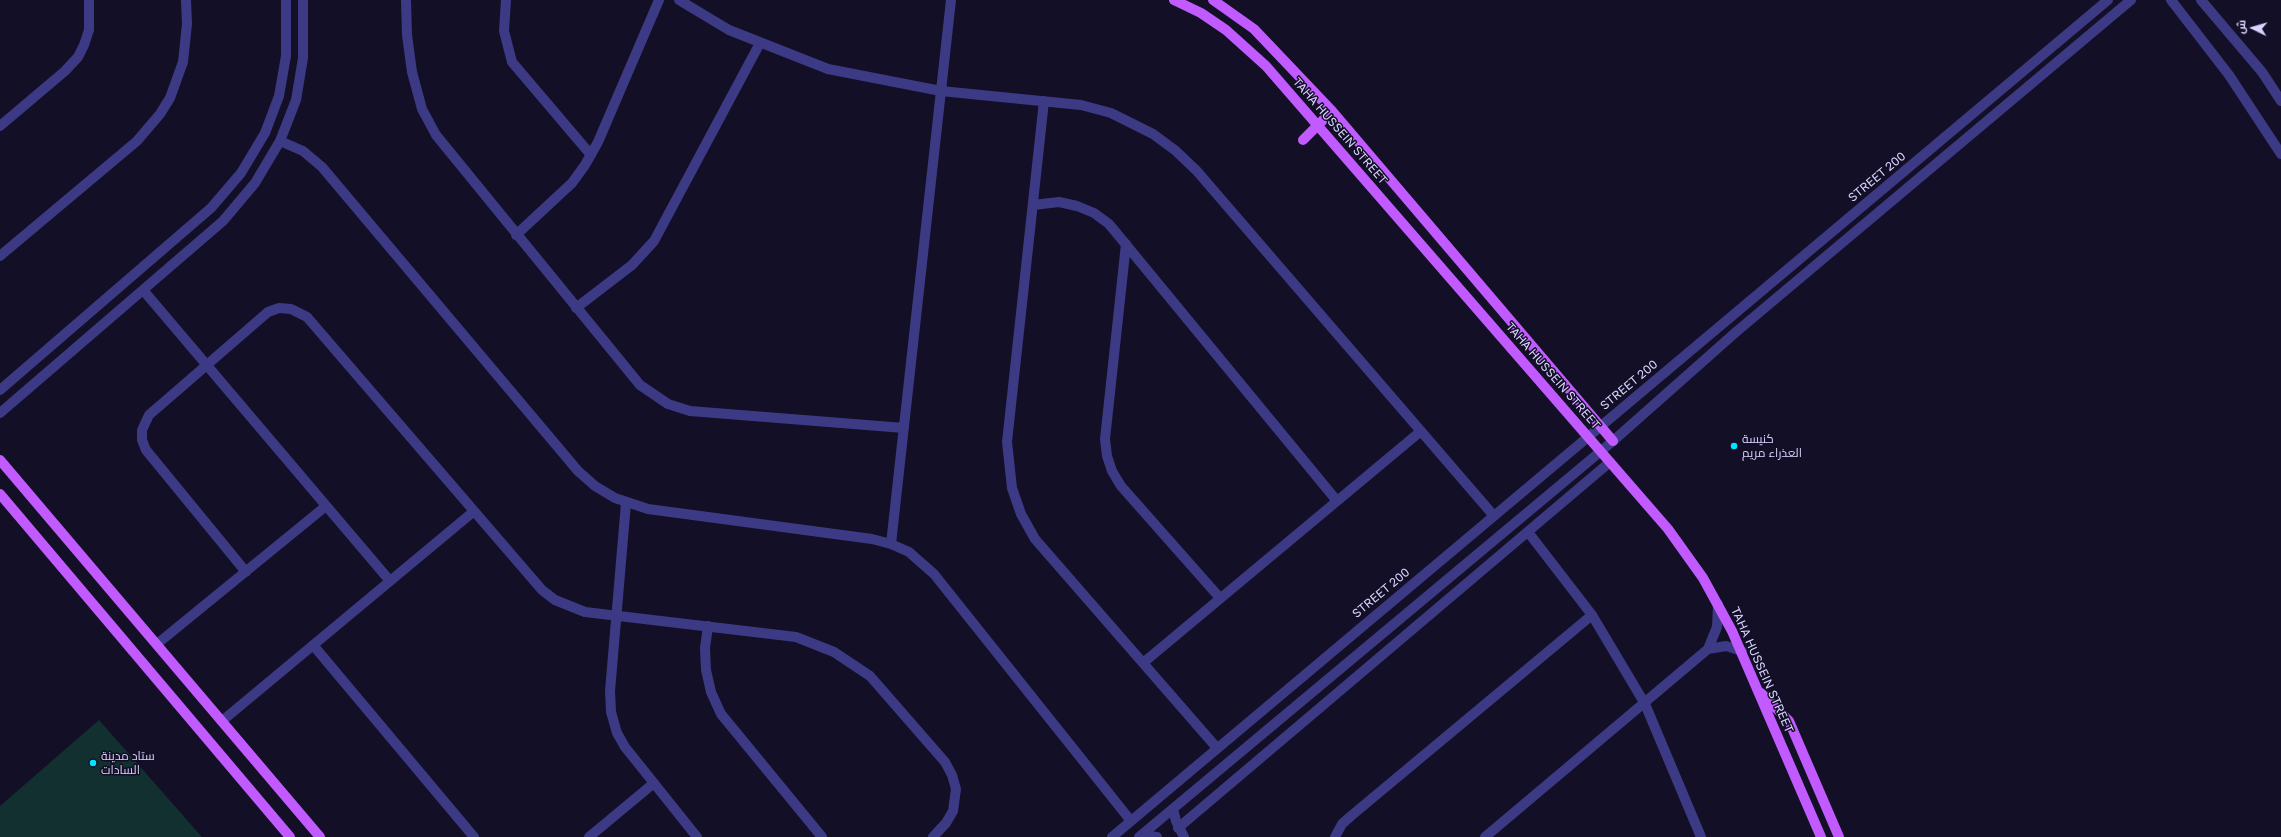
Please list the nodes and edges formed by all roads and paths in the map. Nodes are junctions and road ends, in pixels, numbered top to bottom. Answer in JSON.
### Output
{"nodes":[{"id":1,"x":89,"y":0,"type":"edge"},
{"id":2,"x":186,"y":0,"type":"edge"},
{"id":3,"x":286,"y":0,"type":"edge"},
{"id":4,"x":303,"y":0,"type":"edge"},
{"id":5,"x":406,"y":0,"type":"edge"},
{"id":6,"x":506,"y":0,"type":"edge"},
{"id":7,"x":659,"y":0,"type":"edge"},
{"id":8,"x":679,"y":0,"type":"edge"},
{"id":9,"x":952,"y":0,"type":"edge"},
{"id":10,"x":1174,"y":0,"type":"edge"},
{"id":11,"x":1213,"y":0,"type":"edge"},
{"id":12,"x":2108,"y":0,"type":"edge"},
{"id":13,"x":2131,"y":0,"type":"edge"},
{"id":14,"x":2171,"y":0,"type":"edge"},
{"id":15,"x":2201,"y":0,"type":"edge"},
{"id":16,"x":760,"y":43,"type":"junction"},
{"id":17,"x":941,"y":91,"type":"junction"},
{"id":18,"x":1044,"y":101,"type":"junction"},
{"id":19,"x":2281,"y":101,"type":"edge"},
{"id":20,"x":1332,"y":111,"type":"junction"},
{"id":21,"x":1318,"y":124,"type":"junction"},
{"id":22,"x":0,"y":126,"type":"edge"},
{"id":23,"x":280,"y":140,"type":"junction"},
{"id":24,"x":1303,"y":140,"type":"dead end"},
{"id":25,"x":2281,"y":154,"type":"edge"},
{"id":26,"x":591,"y":155,"type":"junction"},
{"id":27,"x":1033,"y":204,"type":"junction"},
{"id":28,"x":516,"y":235,"type":"junction"},
{"id":29,"x":1126,"y":244,"type":"junction"},
{"id":30,"x":0,"y":256,"type":"edge"},
{"id":31,"x":143,"y":290,"type":"junction"},
{"id":32,"x":576,"y":308,"type":"junction"},
{"id":33,"x":206,"y":365,"type":"junction"},
{"id":34,"x":0,"y":390,"type":"edge"},
{"id":35,"x":0,"y":412,"type":"edge"},
{"id":36,"x":1601,"y":426,"type":"junction"},
{"id":37,"x":904,"y":428,"type":"junction"},
{"id":38,"x":1421,"y":431,"type":"junction"},
{"id":39,"x":1588,"y":437,"type":"junction"},
{"id":40,"x":1613,"y":441,"type":"junction"},
{"id":41,"x":1601,"y":451,"type":"junction"},
{"id":42,"x":0,"y":460,"type":"edge"},
{"id":43,"x":1610,"y":462,"type":"junction"},
{"id":44,"x":0,"y":494,"type":"edge"},
{"id":45,"x":1337,"y":501,"type":"junction"},
{"id":46,"x":626,"y":503,"type":"junction"},
{"id":47,"x":326,"y":506,"type":"junction"},
{"id":48,"x":473,"y":512,"type":"junction"},
{"id":49,"x":1494,"y":516,"type":"junction"},
{"id":50,"x":1528,"y":532,"type":"junction"},
{"id":51,"x":891,"y":544,"type":"junction"},
{"id":52,"x":246,"y":572,"type":"junction"},
{"id":53,"x":390,"y":581,"type":"junction"},
{"id":54,"x":1220,"y":598,"type":"junction"},
{"id":55,"x":1718,"y":604,"type":"junction"},
{"id":56,"x":1592,"y":615,"type":"junction"},
{"id":57,"x":616,"y":616,"type":"junction"},
{"id":58,"x":708,"y":626,"type":"junction"},
{"id":59,"x":157,"y":644,"type":"junction"},
{"id":60,"x":313,"y":645,"type":"junction"},
{"id":61,"x":1708,"y":649,"type":"junction"},
{"id":62,"x":1742,"y":651,"type":"junction"},
{"id":63,"x":1143,"y":663,"type":"junction"},
{"id":64,"x":1759,"y":692,"type":"junction"},
{"id":65,"x":1644,"y":704,"type":"junction"},
{"id":66,"x":222,"y":721,"type":"junction"},
{"id":67,"x":1217,"y":748,"type":"junction"},
{"id":68,"x":654,"y":783,"type":"junction"},
{"id":69,"x":1173,"y":809,"type":"junction"},
{"id":70,"x":1131,"y":821,"type":"junction"},
{"id":71,"x":1178,"y":828,"type":"junction"},
{"id":72,"x":1141,"y":836,"type":"edge"},
{"id":73,"x":290,"y":837,"type":"edge"},
{"id":74,"x":320,"y":837,"type":"edge"},
{"id":75,"x":474,"y":837,"type":"edge"},
{"id":76,"x":589,"y":837,"type":"edge"},
{"id":77,"x":697,"y":837,"type":"edge"},
{"id":78,"x":822,"y":837,"type":"edge"},
{"id":79,"x":933,"y":837,"type":"edge"},
{"id":80,"x":1112,"y":837,"type":"edge"},
{"id":81,"x":1157,"y":837,"type":"edge"},
{"id":82,"x":1184,"y":837,"type":"edge"},
{"id":83,"x":1335,"y":837,"type":"edge"},
{"id":84,"x":1485,"y":837,"type":"edge"},
{"id":85,"x":1701,"y":837,"type":"edge"},
{"id":86,"x":1821,"y":837,"type":"edge"},
{"id":87,"x":1839,"y":837,"type":"edge"}],
"edges":[{"from":1,"to":22,"type":"street"},
{"from":2,"to":30,"type":"street"},
{"from":3,"to":34,"type":"street"},
{"from":4,"to":23,"type":"street"},
{"from":5,"to":28,"type":"street"},
{"from":6,"to":26,"type":"street"},
{"from":7,"to":26,"type":"street"},
{"from":8,"to":16,"type":"street"},
{"from":9,"to":17,"type":"street"},
{"from":10,"to":21,"type":"main road","name":"TAHA HUSSEIN STREET"},
{"from":11,"to":20,"type":"main road","name":"TAHA HUSSEIN STREET"},
{"from":12,"to":36,"type":"street","name":"STREET 200"},
{"from":13,"to":40,"type":"street"},
{"from":14,"to":25,"type":"street"},
{"from":15,"to":19,"type":"street"},
{"from":16,"to":17,"type":"street"},
{"from":16,"to":32,"type":"street"},
{"from":17,"to":18,"type":"street"},
{"from":17,"to":37,"type":"street"},
{"from":18,"to":27,"type":"street"},
{"from":18,"to":38,"type":"street"},
{"from":20,"to":21,"type":"main road"},
{"from":20,"to":36,"type":"main road","name":"TAHA HUSSEIN STREET"},
{"from":21,"to":24,"type":"main road"},
{"from":21,"to":39,"type":"main road","name":"TAHA HUSSEIN STREET"},
{"from":23,"to":31,"type":"street"},
{"from":23,"to":46,"type":"street"},
{"from":26,"to":28,"type":"street"},
{"from":27,"to":29,"type":"street"},
{"from":27,"to":63,"type":"street"},
{"from":28,"to":32,"type":"street"},
{"from":29,"to":45,"type":"street"},
{"from":29,"to":54,"type":"street"},
{"from":31,"to":33,"type":"street"},
{"from":31,"to":35,"type":"street"},
{"from":32,"to":37,"type":"street"},
{"from":33,"to":47,"type":"street"},
{"from":33,"to":48,"type":"street"},
{"from":33,"to":52,"type":"street"},
{"from":36,"to":39,"type":"street","name":"STREET 200"},
{"from":36,"to":40,"type":"main road","name":"TAHA HUSSEIN STREET"},
{"from":37,"to":51,"type":"street"},
{"from":38,"to":45,"type":"street"},
{"from":38,"to":49,"type":"street"},
{"from":39,"to":41,"type":"main road","name":"TAHA HUSSEIN STREET"},
{"from":39,"to":49,"type":"street","name":"STREET 200"},
{"from":40,"to":41,"type":"street"},
{"from":41,"to":43,"type":"main road","name":"TAHA HUSSEIN STREET"},
{"from":41,"to":69,"type":"street"},
{"from":42,"to":59,"type":"main road"},
{"from":43,"to":50,"type":"street"},
{"from":43,"to":55,"type":"main road","name":"TAHA HUSSEIN STREET"},
{"from":44,"to":73,"type":"main road"},
{"from":45,"to":54,"type":"street"},
{"from":46,"to":51,"type":"street"},
{"from":46,"to":57,"type":"street"},
{"from":47,"to":52,"type":"street"},
{"from":47,"to":53,"type":"street"},
{"from":48,"to":53,"type":"street"},
{"from":48,"to":57,"type":"street"},
{"from":49,"to":67,"type":"street","name":"STREET 200"},
{"from":50,"to":56,"type":"street"},
{"from":50,"to":71,"type":"street"},
{"from":51,"to":70,"type":"street"},
{"from":52,"to":59,"type":"street"},
{"from":53,"to":60,"type":"street"},
{"from":54,"to":63,"type":"street"},
{"from":55,"to":61,"type":"street"},
{"from":55,"to":62,"type":"main road","name":"TAHA HUSSEIN STREET"},
{"from":56,"to":65,"type":"street"},
{"from":56,"to":83,"type":"street"},
{"from":57,"to":58,"type":"street"},
{"from":57,"to":68,"type":"street"},
{"from":58,"to":78,"type":"street"},
{"from":58,"to":79,"type":"street"},
{"from":59,"to":66,"type":"main road"},
{"from":60,"to":66,"type":"street"},
{"from":60,"to":75,"type":"street"},
{"from":61,"to":62,"type":"street"},
{"from":61,"to":65,"type":"street"},
{"from":62,"to":64,"type":"main road","name":"TAHA HUSSEIN STREET"},
{"from":63,"to":67,"type":"street"},
{"from":64,"to":86,"type":"main road","name":"TAHA HUSSEIN STREET"},
{"from":64,"to":87,"type":"main road","name":"TAHA HUSSEIN STREET"},
{"from":65,"to":84,"type":"street"},
{"from":65,"to":85,"type":"street"},
{"from":66,"to":74,"type":"main road"},
{"from":67,"to":70,"type":"street","name":"STREET 200"},
{"from":68,"to":76,"type":"street"},
{"from":68,"to":77,"type":"street"},
{"from":69,"to":71,"type":"street"},
{"from":69,"to":72,"type":"street"},
{"from":70,"to":80,"type":"street","name":"STREET 200"},
{"from":71,"to":82,"type":"street"},
{"from":72,"to":81,"type":"street"}]}
